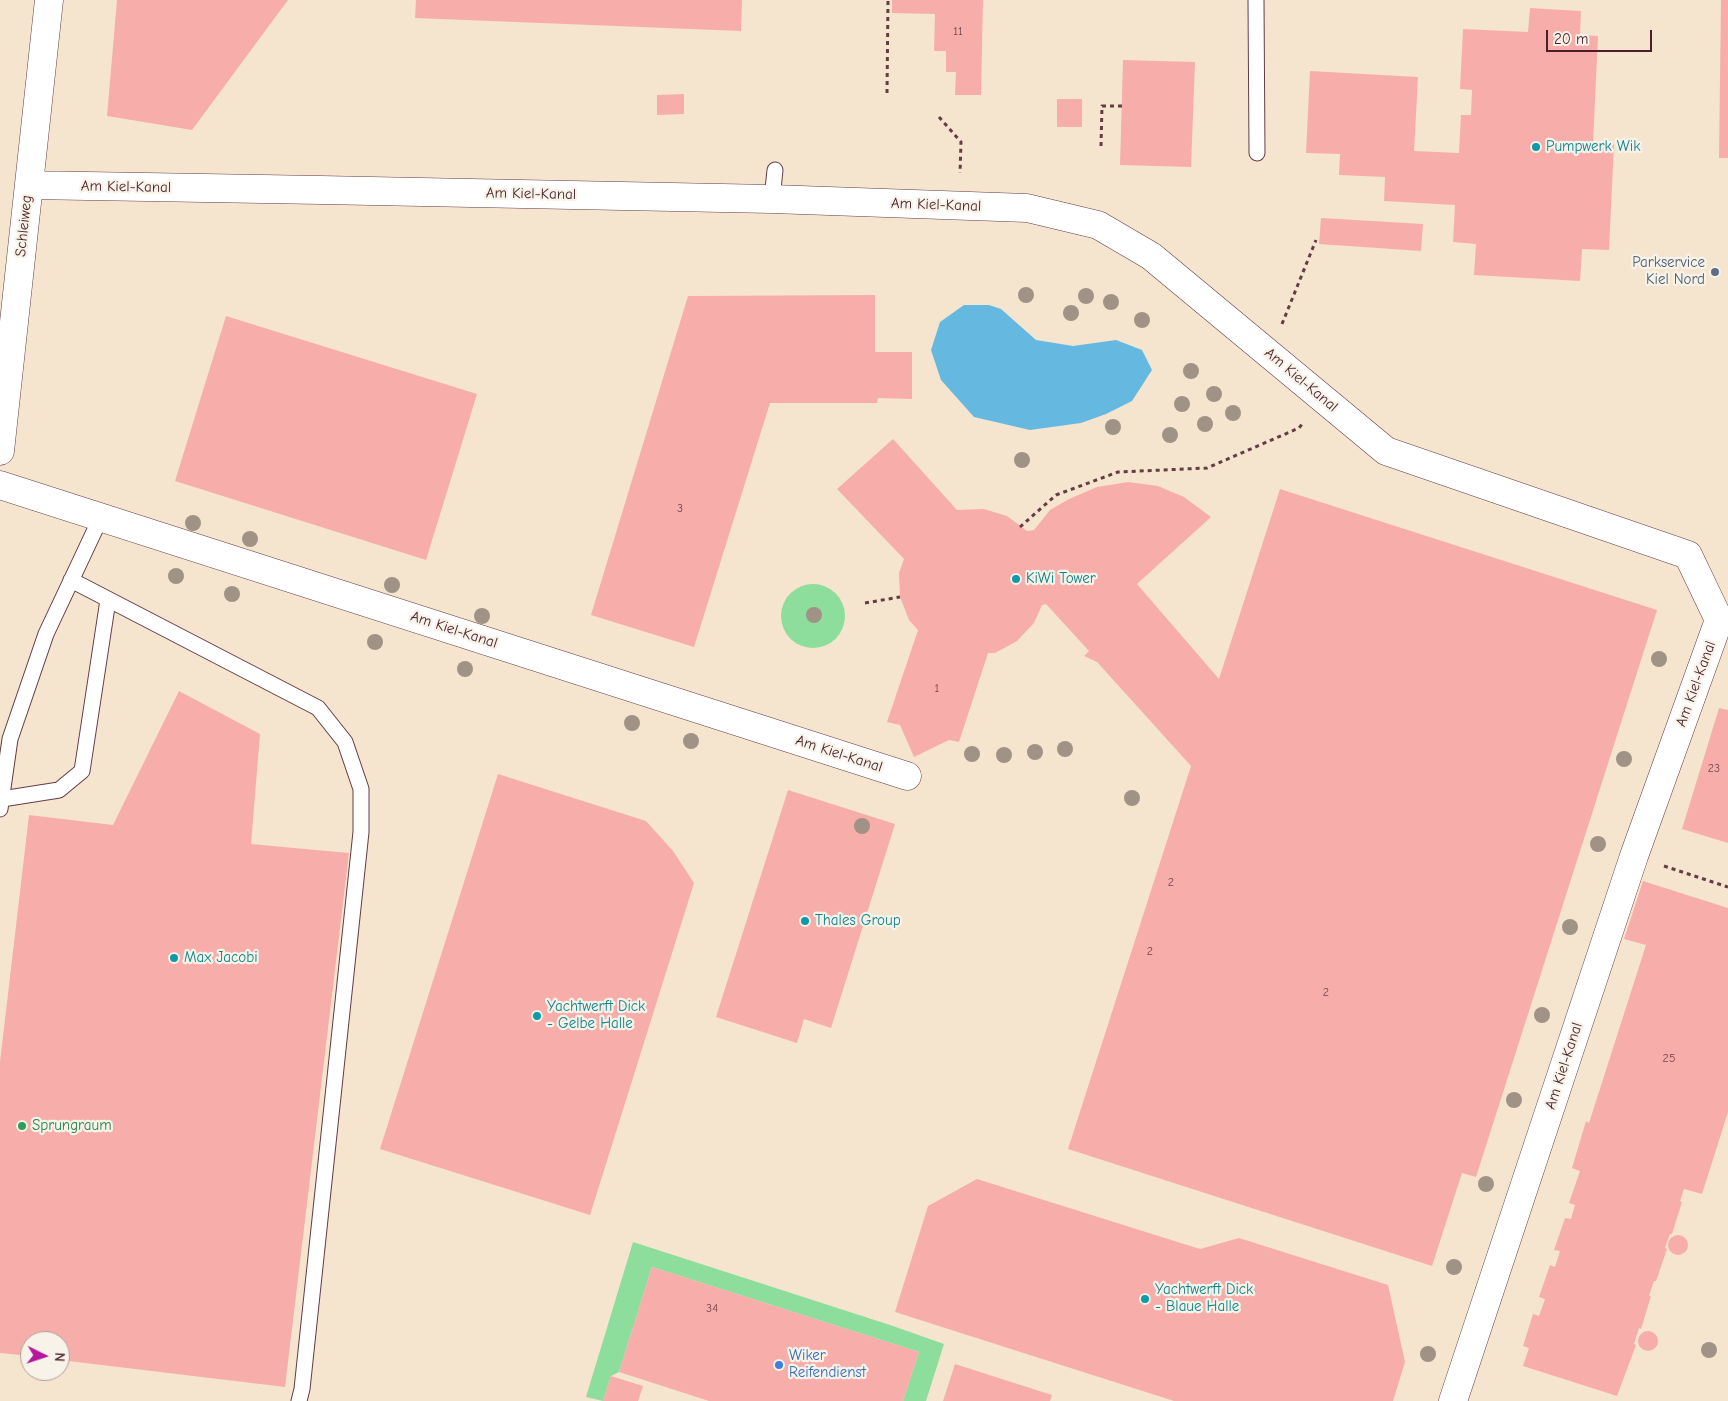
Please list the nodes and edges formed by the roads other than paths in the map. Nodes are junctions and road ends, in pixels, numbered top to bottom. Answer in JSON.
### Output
{"nodes":[{"id":1,"x":49,"y":0,"type":"edge"},
{"id":2,"x":1256,"y":0,"type":"edge"},
{"id":3,"x":1257,"y":154,"type":"dead end"},
{"id":4,"x":775,"y":170,"type":"dead end"},
{"id":5,"x":29,"y":186,"type":"junction"},
{"id":6,"x":772,"y":200,"type":"junction"},
{"id":7,"x":1,"y":441,"type":"edge"},
{"id":8,"x":0,"y":485,"type":"edge"},
{"id":9,"x":101,"y":517,"type":"junction"},
{"id":10,"x":71,"y":580,"type":"junction"},
{"id":11,"x":108,"y":600,"type":"junction"},
{"id":12,"x":907,"y":776,"type":"dead end"},
{"id":13,"x":1,"y":804,"type":"edge"},
{"id":14,"x":299,"y":1401,"type":"edge"},
{"id":15,"x":1453,"y":1401,"type":"edge"}],
"edges":[{"from":1,"to":5,"type":"street","name":"Schleiweg"},
{"from":2,"to":3,"type":"lane"},
{"from":4,"to":6,"type":"lane"},
{"from":5,"to":6,"type":"street","name":"Am Kiel-Kanal"},
{"from":5,"to":7,"type":"street","name":"Schleiweg"},
{"from":6,"to":15,"type":"street","name":"Am Kiel-Kanal"},
{"from":8,"to":9,"type":"street","name":"Am Kiel-Kanal"},
{"from":9,"to":10,"type":"lane"},
{"from":9,"to":12,"type":"street","name":"Am Kiel-Kanal"},
{"from":10,"to":11,"type":"lane"},
{"from":10,"to":13,"type":"lane"},
{"from":11,"to":13,"type":"lane"},
{"from":11,"to":14,"type":"lane"}]}
